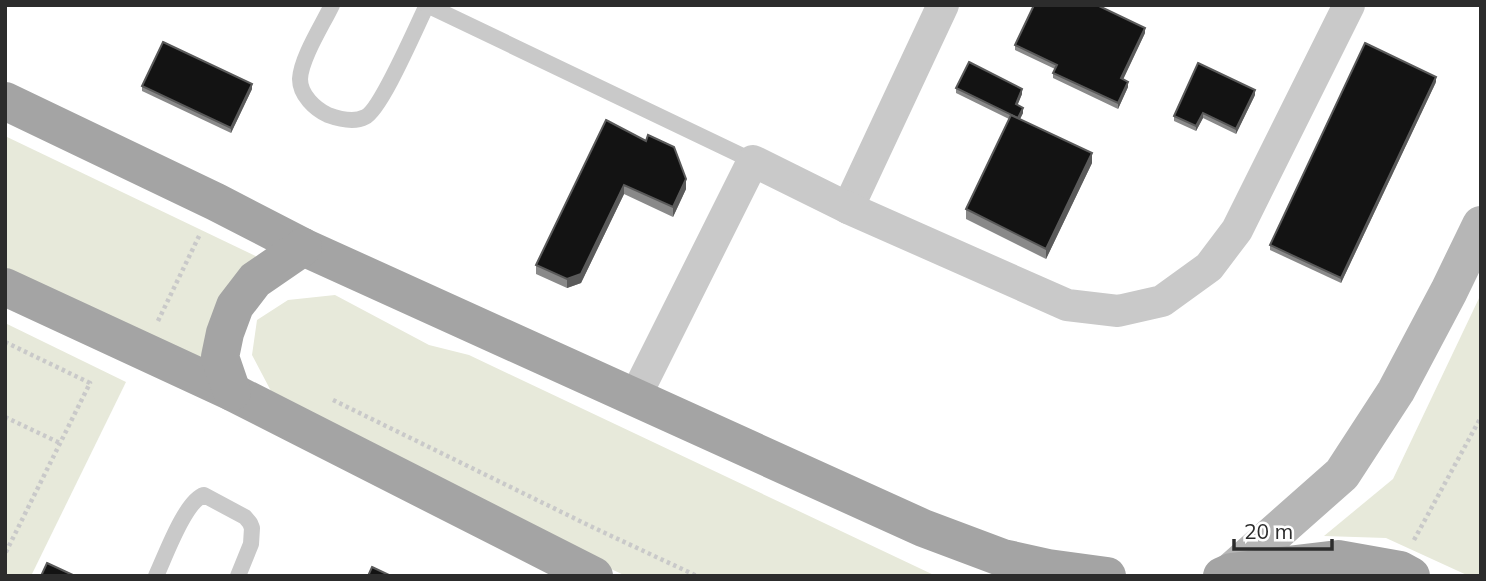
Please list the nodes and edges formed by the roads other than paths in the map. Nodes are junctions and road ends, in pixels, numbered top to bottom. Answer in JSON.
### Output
{"nodes":[{"id":1,"x":332,"y":5,"type":"edge"},
{"id":2,"x":427,"y":5,"type":"edge"},
{"id":3,"x":943,"y":5,"type":"edge"},
{"id":4,"x":1349,"y":5,"type":"edge"},
{"id":5,"x":5,"y":101,"type":"edge"},
{"id":6,"x":753,"y":161,"type":"junction"},
{"id":7,"x":848,"y":208,"type":"junction"},
{"id":8,"x":1481,"y":225,"type":"edge"},
{"id":9,"x":303,"y":247,"type":"junction"},
{"id":10,"x":5,"y":287,"type":"edge"},
{"id":11,"x":232,"y":393,"type":"junction"},
{"id":12,"x":635,"y":397,"type":"junction"},
{"id":13,"x":576,"y":572,"type":"edge"},
{"id":14,"x":1227,"y":574,"type":"edge"},
{"id":15,"x":156,"y":576,"type":"edge"},
{"id":16,"x":238,"y":576,"type":"edge"},
{"id":17,"x":1107,"y":576,"type":"edge"},
{"id":18,"x":1411,"y":576,"type":"edge"}],
"edges":[{"from":1,"to":2,"type":"lane"},
{"from":2,"to":6,"type":"lane"},
{"from":3,"to":7,"type":"street"},
{"from":4,"to":7,"type":"street"},
{"from":5,"to":9,"type":"main road"},
{"from":6,"to":7,"type":"street"},
{"from":6,"to":12,"type":"street"},
{"from":8,"to":14,"type":"main road"},
{"from":9,"to":11,"type":"main road"},
{"from":9,"to":12,"type":"main road"},
{"from":10,"to":11,"type":"main road"},
{"from":11,"to":13,"type":"main road"},
{"from":12,"to":17,"type":"main road"},
{"from":14,"to":18,"type":"main road"},
{"from":15,"to":16,"type":"lane"}]}
